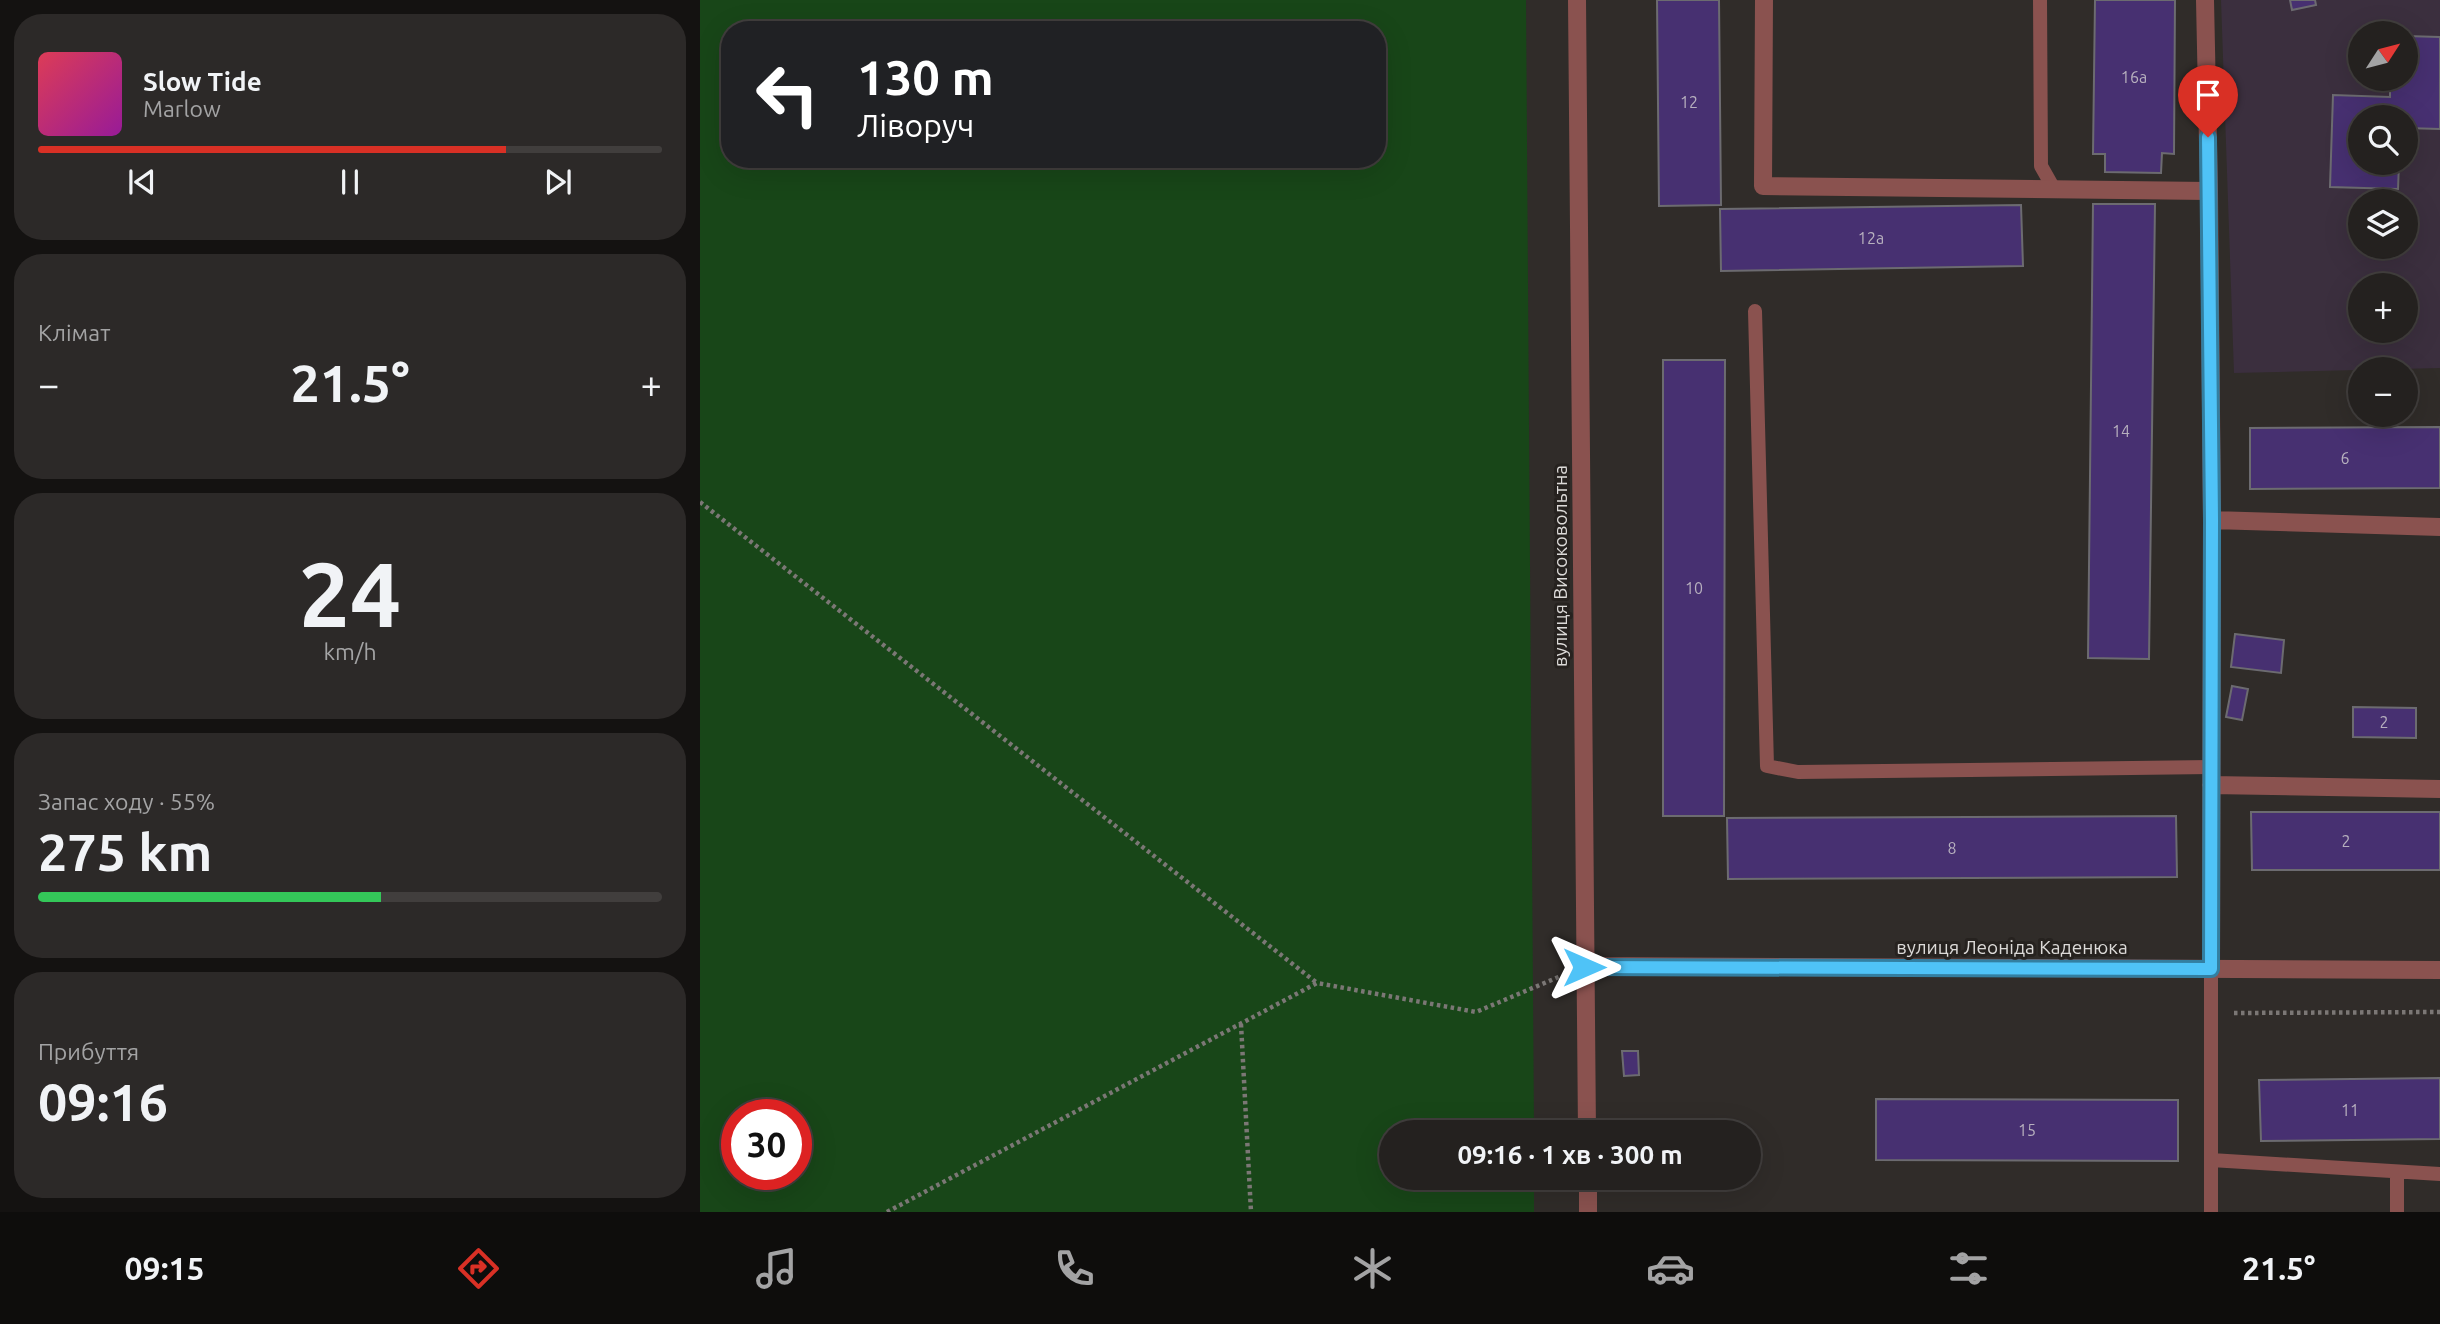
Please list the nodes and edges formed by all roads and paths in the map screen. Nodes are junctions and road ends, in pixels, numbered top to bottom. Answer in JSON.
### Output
{"nodes":[{"id":1,"x":1577,"y":0,"type":"edge"},
{"id":2,"x":1764,"y":0,"type":"edge"},
{"id":3,"x":2040,"y":0,"type":"edge"},
{"id":4,"x":2205,"y":0,"type":"edge"},
{"id":5,"x":2054,"y":189,"type":"junction"},
{"id":6,"x":2209,"y":191,"type":"junction"},
{"id":7,"x":1755,"y":311,"type":"dead end"},
{"id":8,"x":700,"y":502,"type":"edge"},
{"id":9,"x":2212,"y":520,"type":"junction"},
{"id":10,"x":2440,"y":527,"type":"edge"},
{"id":11,"x":2211,"y":766,"type":"junction"},
{"id":12,"x":2211,"y":785,"type":"junction"},
{"id":13,"x":2440,"y":789,"type":"edge"},
{"id":14,"x":1584,"y":967,"type":"junction"},
{"id":15,"x":2211,"y":969,"type":"junction"},
{"id":16,"x":2440,"y":970,"type":"edge"},
{"id":17,"x":1317,"y":983,"type":"junction"},
{"id":18,"x":2440,"y":1012,"type":"edge"},
{"id":19,"x":2211,"y":1014,"type":"junction"},
{"id":20,"x":1241,"y":1023,"type":"junction"},
{"id":21,"x":1587,"y":1120,"type":"edge"},
{"id":22,"x":2211,"y":1160,"type":"junction"},
{"id":23,"x":2398,"y":1172,"type":"junction"},
{"id":24,"x":2440,"y":1174,"type":"edge"},
{"id":25,"x":1588,"y":1190,"type":"edge"},
{"id":26,"x":887,"y":1212,"type":"edge"},
{"id":27,"x":1251,"y":1212,"type":"edge"},
{"id":28,"x":1588,"y":1212,"type":"edge"},
{"id":29,"x":2211,"y":1212,"type":"edge"},
{"id":30,"x":2397,"y":1212,"type":"edge"}],
"edges":[{"from":1,"to":14,"type":"street","name":"вулиця Високовольтна"},
{"from":2,"to":5,"type":"street"},
{"from":3,"to":5,"type":"lane"},
{"from":4,"to":6,"type":"street"},
{"from":5,"to":6,"type":"street"},
{"from":6,"to":9,"type":"street"},
{"from":7,"to":11,"type":"lane"},
{"from":8,"to":17,"type":"path"},
{"from":9,"to":10,"type":"street"},
{"from":9,"to":11,"type":"street"},
{"from":11,"to":12,"type":"street"},
{"from":12,"to":13,"type":"street"},
{"from":12,"to":15,"type":"street"},
{"from":14,"to":15,"type":"street","name":"вулиця Леоніда Каденюка"},
{"from":14,"to":17,"type":"path"},
{"from":14,"to":21,"type":"street","name":"вулиця Високовольтна"},
{"from":15,"to":16,"type":"street","name":"вулиця Леоніда Каденюка"},
{"from":15,"to":19,"type":"lane"},
{"from":17,"to":20,"type":"path"},
{"from":18,"to":19,"type":"path"},
{"from":19,"to":22,"type":"lane"},
{"from":20,"to":26,"type":"path"},
{"from":20,"to":27,"type":"path"},
{"from":22,"to":23,"type":"lane"},
{"from":22,"to":29,"type":"lane"},
{"from":23,"to":24,"type":"lane"},
{"from":23,"to":30,"type":"lane"},
{"from":25,"to":28,"type":"street"}]}
